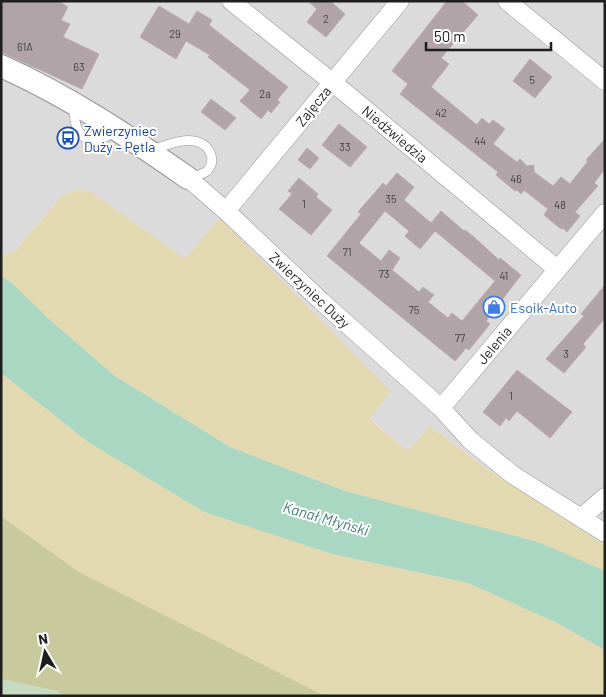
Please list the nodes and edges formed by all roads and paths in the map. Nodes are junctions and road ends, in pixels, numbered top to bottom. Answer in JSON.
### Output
{"nodes":[{"id":1,"x":231,"y":1,"type":"edge"},
{"id":2,"x":400,"y":1,"type":"edge"},
{"id":3,"x":506,"y":1,"type":"edge"},
{"id":4,"x":1,"y":66,"type":"edge"},
{"id":5,"x":605,"y":81,"type":"edge"},
{"id":6,"x":332,"y":82,"type":"junction"},
{"id":7,"x":149,"y":150,"type":"junction"},
{"id":8,"x":188,"y":178,"type":"junction"},
{"id":9,"x":226,"y":211,"type":"junction"},
{"id":10,"x":605,"y":213,"type":"edge"},
{"id":11,"x":557,"y":269,"type":"junction"},
{"id":12,"x":441,"y":408,"type":"junction"},
{"id":13,"x":605,"y":497,"type":"edge"},
{"id":14,"x":581,"y":518,"type":"junction"},
{"id":15,"x":605,"y":533,"type":"edge"}],
"edges":[{"from":1,"to":6,"type":"street","name":"Niedźwiedzia"},
{"from":2,"to":6,"type":"street","name":"Zajęcza"},
{"from":3,"to":5,"type":"street"},
{"from":4,"to":7,"type":"street","name":"Zwierzyniec Duży"},
{"from":6,"to":9,"type":"street","name":"Zajęcza"},
{"from":6,"to":11,"type":"street","name":"Niedźwiedzia"},
{"from":7,"to":8,"type":"street","name":"Zwierzyniec Duży"},
{"from":7,"to":8,"type":"lane"},
{"from":8,"to":9,"type":"street","name":"Zwierzyniec Duży"},
{"from":9,"to":12,"type":"street","name":"Zwierzyniec Duży"},
{"from":10,"to":11,"type":"street","name":"Jelenia"},
{"from":11,"to":12,"type":"street","name":"Jelenia"},
{"from":12,"to":14,"type":"street","name":"Zwierzyniec Duży"},
{"from":13,"to":14,"type":"street"},
{"from":14,"to":15,"type":"street","name":"Zwierzyniec Duży"}]}
